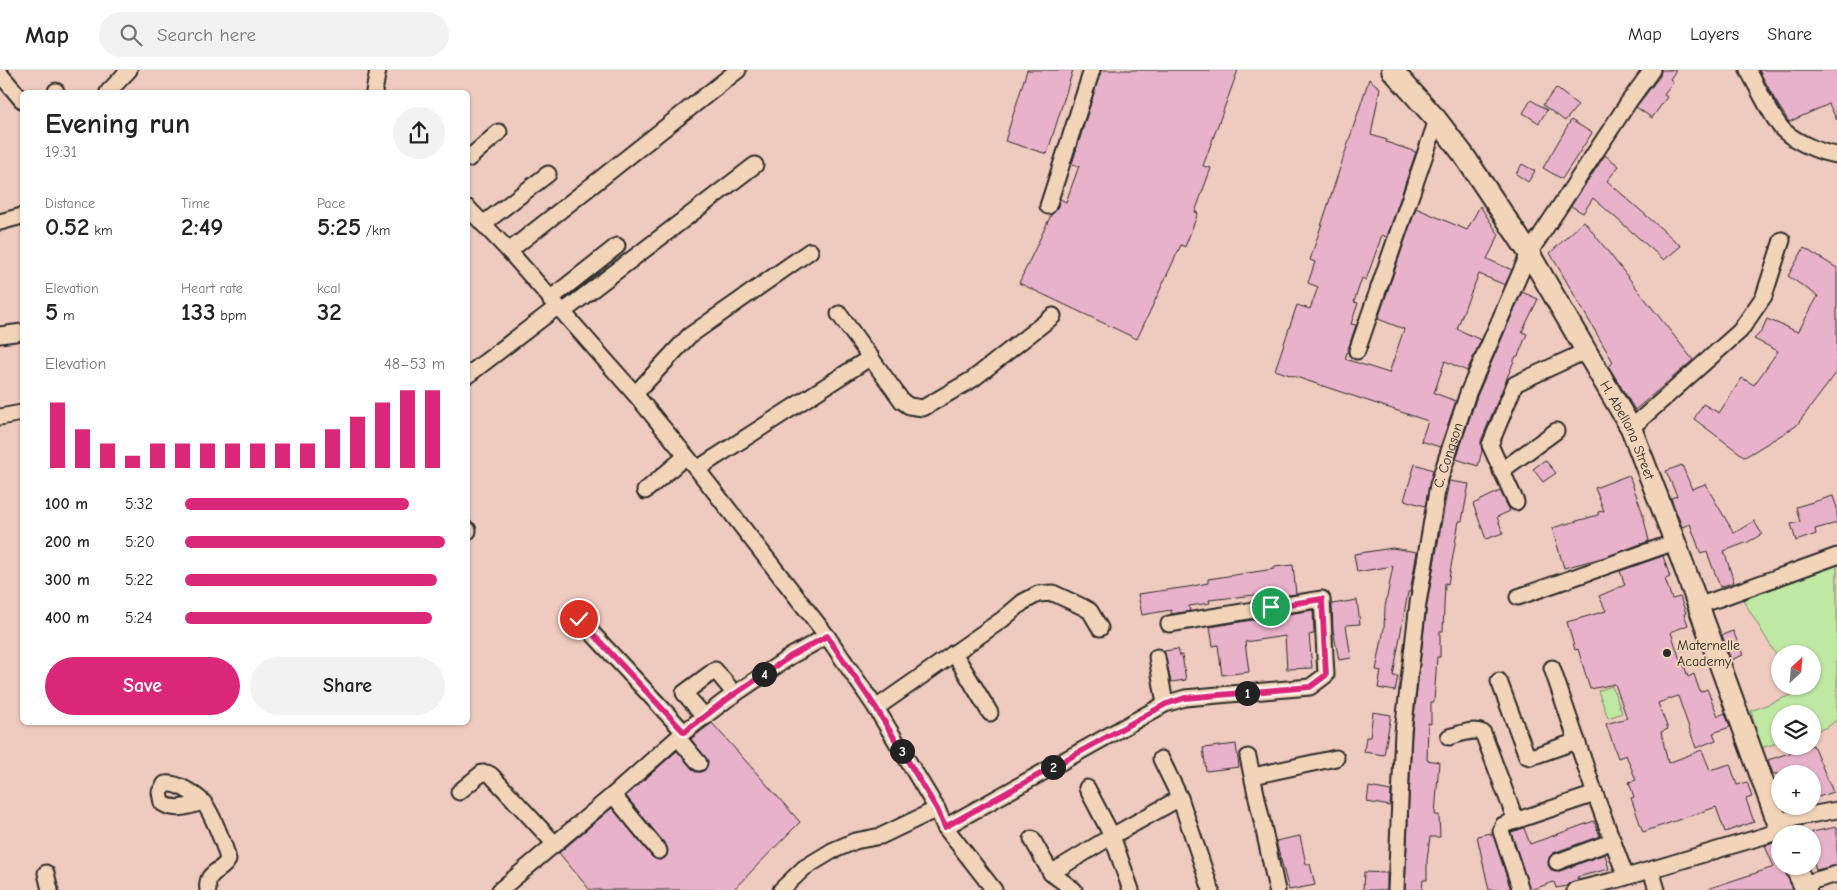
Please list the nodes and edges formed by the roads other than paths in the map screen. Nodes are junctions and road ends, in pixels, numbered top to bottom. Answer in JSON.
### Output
{"nodes":[{"id":1,"x":129,"y":70,"type":"edge"},
{"id":2,"x":378,"y":70,"type":"edge"},
{"id":3,"x":738,"y":70,"type":"edge"},
{"id":4,"x":1092,"y":70,"type":"edge"},
{"id":5,"x":1392,"y":70,"type":"edge"},
{"id":6,"x":1652,"y":70,"type":"edge"},
{"id":7,"x":1748,"y":70,"type":"edge"},
{"id":8,"x":0,"y":74,"type":"edge"},
{"id":9,"x":110,"y":90,"type":"edge"},
{"id":10,"x":374,"y":90,"type":"edge"},
{"id":11,"x":20,"y":98,"type":"edge"},
{"id":12,"x":1437,"y":120,"type":"junction"},
{"id":13,"x":499,"y":132,"type":"dead end"},
{"id":14,"x":1837,"y":156,"type":"edge"},
{"id":15,"x":470,"y":157,"type":"edge"},
{"id":16,"x":754,"y":165,"type":"dead end"},
{"id":17,"x":548,"y":174,"type":"dead end"},
{"id":18,"x":1048,"y":206,"type":"dead end"},
{"id":19,"x":470,"y":210,"type":"edge"},
{"id":20,"x":20,"y":217,"type":"edge"},
{"id":21,"x":0,"y":222,"type":"edge"},
{"id":22,"x":483,"y":224,"type":"junction"},
{"id":23,"x":1782,"y":240,"type":"dead end"},
{"id":24,"x":617,"y":246,"type":"dead end"},
{"id":25,"x":509,"y":251,"type":"junction"},
{"id":26,"x":810,"y":251,"type":"dead end"},
{"id":27,"x":1529,"y":253,"type":"junction"},
{"id":28,"x":557,"y":306,"type":"junction"},
{"id":29,"x":839,"y":314,"type":"dead end"},
{"id":30,"x":1052,"y":316,"type":"dead end"},
{"id":31,"x":20,"y":332,"type":"edge"},
{"id":32,"x":0,"y":335,"type":"edge"},
{"id":33,"x":1357,"y":351,"type":"dead end"},
{"id":34,"x":1586,"y":351,"type":"junction"},
{"id":35,"x":871,"y":357,"type":"junction"},
{"id":36,"x":470,"y":373,"type":"edge"},
{"id":37,"x":635,"y":394,"type":"junction"},
{"id":38,"x":20,"y":413,"type":"edge"},
{"id":39,"x":0,"y":417,"type":"edge"},
{"id":40,"x":1631,"y":428,"type":"junction"},
{"id":41,"x":1556,"y":430,"type":"dead end"},
{"id":42,"x":686,"y":456,"type":"junction"},
{"id":43,"x":697,"y":469,"type":"junction"},
{"id":44,"x":1501,"y":471,"type":"junction"},
{"id":45,"x":645,"y":490,"type":"dead end"},
{"id":46,"x":1516,"y":502,"type":"dead end"},
{"id":47,"x":1675,"y":542,"type":"junction"},
{"id":48,"x":1837,"y":556,"type":"edge"},
{"id":49,"x":1518,"y":597,"type":"dead end"},
{"id":50,"x":1698,"y":606,"type":"junction"},
{"id":51,"x":579,"y":619,"type":"dead end"},
{"id":52,"x":1169,"y":624,"type":"dead end"},
{"id":53,"x":1100,"y":628,"type":"dead end"},
{"id":54,"x":827,"y":636,"type":"junction"},
{"id":55,"x":954,"y":653,"type":"junction"},
{"id":56,"x":1157,"y":657,"type":"dead end"},
{"id":57,"x":1552,"y":668,"type":"dead end"},
{"id":58,"x":1499,"y":681,"type":"dead end"},
{"id":59,"x":735,"y":694,"type":"junction"},
{"id":60,"x":1166,"y":704,"type":"junction"},
{"id":61,"x":876,"y":708,"type":"junction"},
{"id":62,"x":990,"y":713,"type":"dead end"},
{"id":63,"x":705,"y":717,"type":"junction"},
{"id":64,"x":681,"y":735,"type":"junction"},
{"id":65,"x":1449,"y":737,"type":"dead end"},
{"id":66,"x":1577,"y":741,"type":"junction"},
{"id":67,"x":1248,"y":757,"type":"dead end"},
{"id":68,"x":1161,"y":758,"type":"dead end"},
{"id":69,"x":1336,"y":758,"type":"dead end"},
{"id":70,"x":699,"y":763,"type":"dead end"},
{"id":71,"x":1253,"y":776,"type":"junction"},
{"id":72,"x":1087,"y":788,"type":"dead end"},
{"id":73,"x":459,"y":792,"type":"dead end"},
{"id":74,"x":1594,"y":794,"type":"junction"},
{"id":75,"x":613,"y":796,"type":"junction"},
{"id":76,"x":1180,"y":798,"type":"junction"},
{"id":77,"x":203,"y":802,"type":"dead end"},
{"id":78,"x":937,"y":809,"type":"junction"},
{"id":79,"x":1837,"y":810,"type":"edge"},
{"id":80,"x":1516,"y":821,"type":"junction"},
{"id":81,"x":1779,"y":825,"type":"edge"},
{"id":82,"x":1792,"y":825,"type":"edge"},
{"id":83,"x":945,"y":827,"type":"junction"},
{"id":84,"x":1771,"y":832,"type":"edge"},
{"id":85,"x":1112,"y":836,"type":"junction"},
{"id":86,"x":1032,"y":839,"type":"dead end"},
{"id":87,"x":1613,"y":841,"type":"junction"},
{"id":88,"x":555,"y":844,"type":"junction"},
{"id":89,"x":659,"y":851,"type":"dead end"},
{"id":90,"x":1556,"y":862,"type":"dead end"},
{"id":91,"x":1650,"y":870,"type":"junction"},
{"id":92,"x":46,"y":873,"type":"dead end"},
{"id":93,"x":1051,"y":873,"type":"junction"},
{"id":94,"x":1837,"y":874,"type":"edge"},
{"id":95,"x":1802,"y":880,"type":"edge"},
{"id":96,"x":1620,"y":882,"type":"edge"},
{"id":97,"x":50,"y":890,"type":"edge"},
{"id":98,"x":208,"y":890,"type":"edge"},
{"id":99,"x":500,"y":890,"type":"edge"},
{"id":100,"x":781,"y":890,"type":"edge"},
{"id":101,"x":994,"y":890,"type":"edge"},
{"id":102,"x":1074,"y":890,"type":"edge"},
{"id":103,"x":1131,"y":890,"type":"edge"},
{"id":104,"x":1211,"y":890,"type":"edge"},
{"id":105,"x":1277,"y":890,"type":"edge"},
{"id":106,"x":1396,"y":890,"type":"edge"},
{"id":107,"x":1521,"y":890,"type":"edge"},
{"id":108,"x":1575,"y":890,"type":"edge"},
{"id":109,"x":1657,"y":890,"type":"edge"}],
"edges":[{"from":1,"to":9,"type":"street"},
{"from":2,"to":10,"type":"street"},
{"from":3,"to":25,"type":"street"},
{"from":4,"to":18,"type":"street"},
{"from":5,"to":12,"type":"main road","name":"H. Abellana Street"},
{"from":6,"to":27,"type":"street","name":"C. Congson"},
{"from":7,"to":14,"type":"street"},
{"from":8,"to":11,"type":"street"},
{"from":12,"to":27,"type":"main road","name":"H. Abellana Street"},
{"from":12,"to":33,"type":"street"},
{"from":13,"to":15,"type":"street"},
{"from":16,"to":28,"type":"street"},
{"from":17,"to":22,"type":"street"},
{"from":19,"to":22,"type":"street"},
{"from":20,"to":21,"type":"street"},
{"from":22,"to":25,"type":"street"},
{"from":23,"to":40,"type":"street"},
{"from":24,"to":28,"type":"street"},
{"from":25,"to":28,"type":"street"},
{"from":26,"to":37,"type":"street"},
{"from":27,"to":34,"type":"main road","name":"H. Abellana Street"},
{"from":27,"to":106,"type":"street","name":"C. Congson"},
{"from":28,"to":36,"type":"street"},
{"from":28,"to":37,"type":"street"},
{"from":29,"to":35,"type":"street"},
{"from":30,"to":35,"type":"street"},
{"from":31,"to":32,"type":"street"},
{"from":34,"to":40,"type":"main road","name":"H. Abellana Street"},
{"from":34,"to":44,"type":"street"},
{"from":35,"to":43,"type":"street"},
{"from":37,"to":42,"type":"street"},
{"from":38,"to":39,"type":"street"},
{"from":40,"to":47,"type":"main road","name":"H. Abellana Street"},
{"from":41,"to":44,"type":"street"},
{"from":42,"to":43,"type":"street"},
{"from":42,"to":45,"type":"street"},
{"from":43,"to":54,"type":"street"},
{"from":44,"to":46,"type":"street"},
{"from":47,"to":49,"type":"street"},
{"from":47,"to":50,"type":"main road","name":"H. Abellana Street"},
{"from":48,"to":50,"type":"street"},
{"from":50,"to":81,"type":"main road","name":"H. Abellana Street"},
{"from":51,"to":64,"type":"street"},
{"from":52,"to":60,"type":"street"},
{"from":53,"to":55,"type":"street"},
{"from":54,"to":59,"type":"street"},
{"from":54,"to":61,"type":"street"},
{"from":55,"to":61,"type":"street"},
{"from":55,"to":62,"type":"street"},
{"from":56,"to":60,"type":"street"},
{"from":57,"to":66,"type":"street"},
{"from":58,"to":66,"type":"street"},
{"from":59,"to":63,"type":"street"},
{"from":59,"to":63,"type":"street"},
{"from":60,"to":83,"type":"street"},
{"from":61,"to":78,"type":"street"},
{"from":63,"to":64,"type":"street"},
{"from":64,"to":70,"type":"street"},
{"from":64,"to":75,"type":"street"},
{"from":65,"to":80,"type":"street"},
{"from":66,"to":74,"type":"street"},
{"from":67,"to":71,"type":"street"},
{"from":68,"to":76,"type":"street"},
{"from":69,"to":71,"type":"street"},
{"from":71,"to":105,"type":"street"},
{"from":72,"to":85,"type":"street"},
{"from":73,"to":88,"type":"street"},
{"from":74,"to":80,"type":"street"},
{"from":74,"to":87,"type":"street"},
{"from":75,"to":88,"type":"street"},
{"from":75,"to":89,"type":"street"},
{"from":76,"to":85,"type":"street"},
{"from":76,"to":104,"type":"street"},
{"from":77,"to":98,"type":"street"},
{"from":78,"to":83,"type":"street"},
{"from":78,"to":100,"type":"street"},
{"from":79,"to":82,"type":"street"},
{"from":80,"to":107,"type":"street"},
{"from":83,"to":101,"type":"street"},
{"from":84,"to":91,"type":"street"},
{"from":85,"to":93,"type":"street"},
{"from":85,"to":103,"type":"street"},
{"from":86,"to":93,"type":"street"},
{"from":87,"to":90,"type":"street"},
{"from":87,"to":96,"type":"street"},
{"from":88,"to":99,"type":"street"},
{"from":91,"to":96,"type":"street"},
{"from":91,"to":109,"type":"street"},
{"from":92,"to":97,"type":"street"},
{"from":93,"to":102,"type":"street"},
{"from":94,"to":95,"type":"street"},
{"from":96,"to":108,"type":"street"}]}
